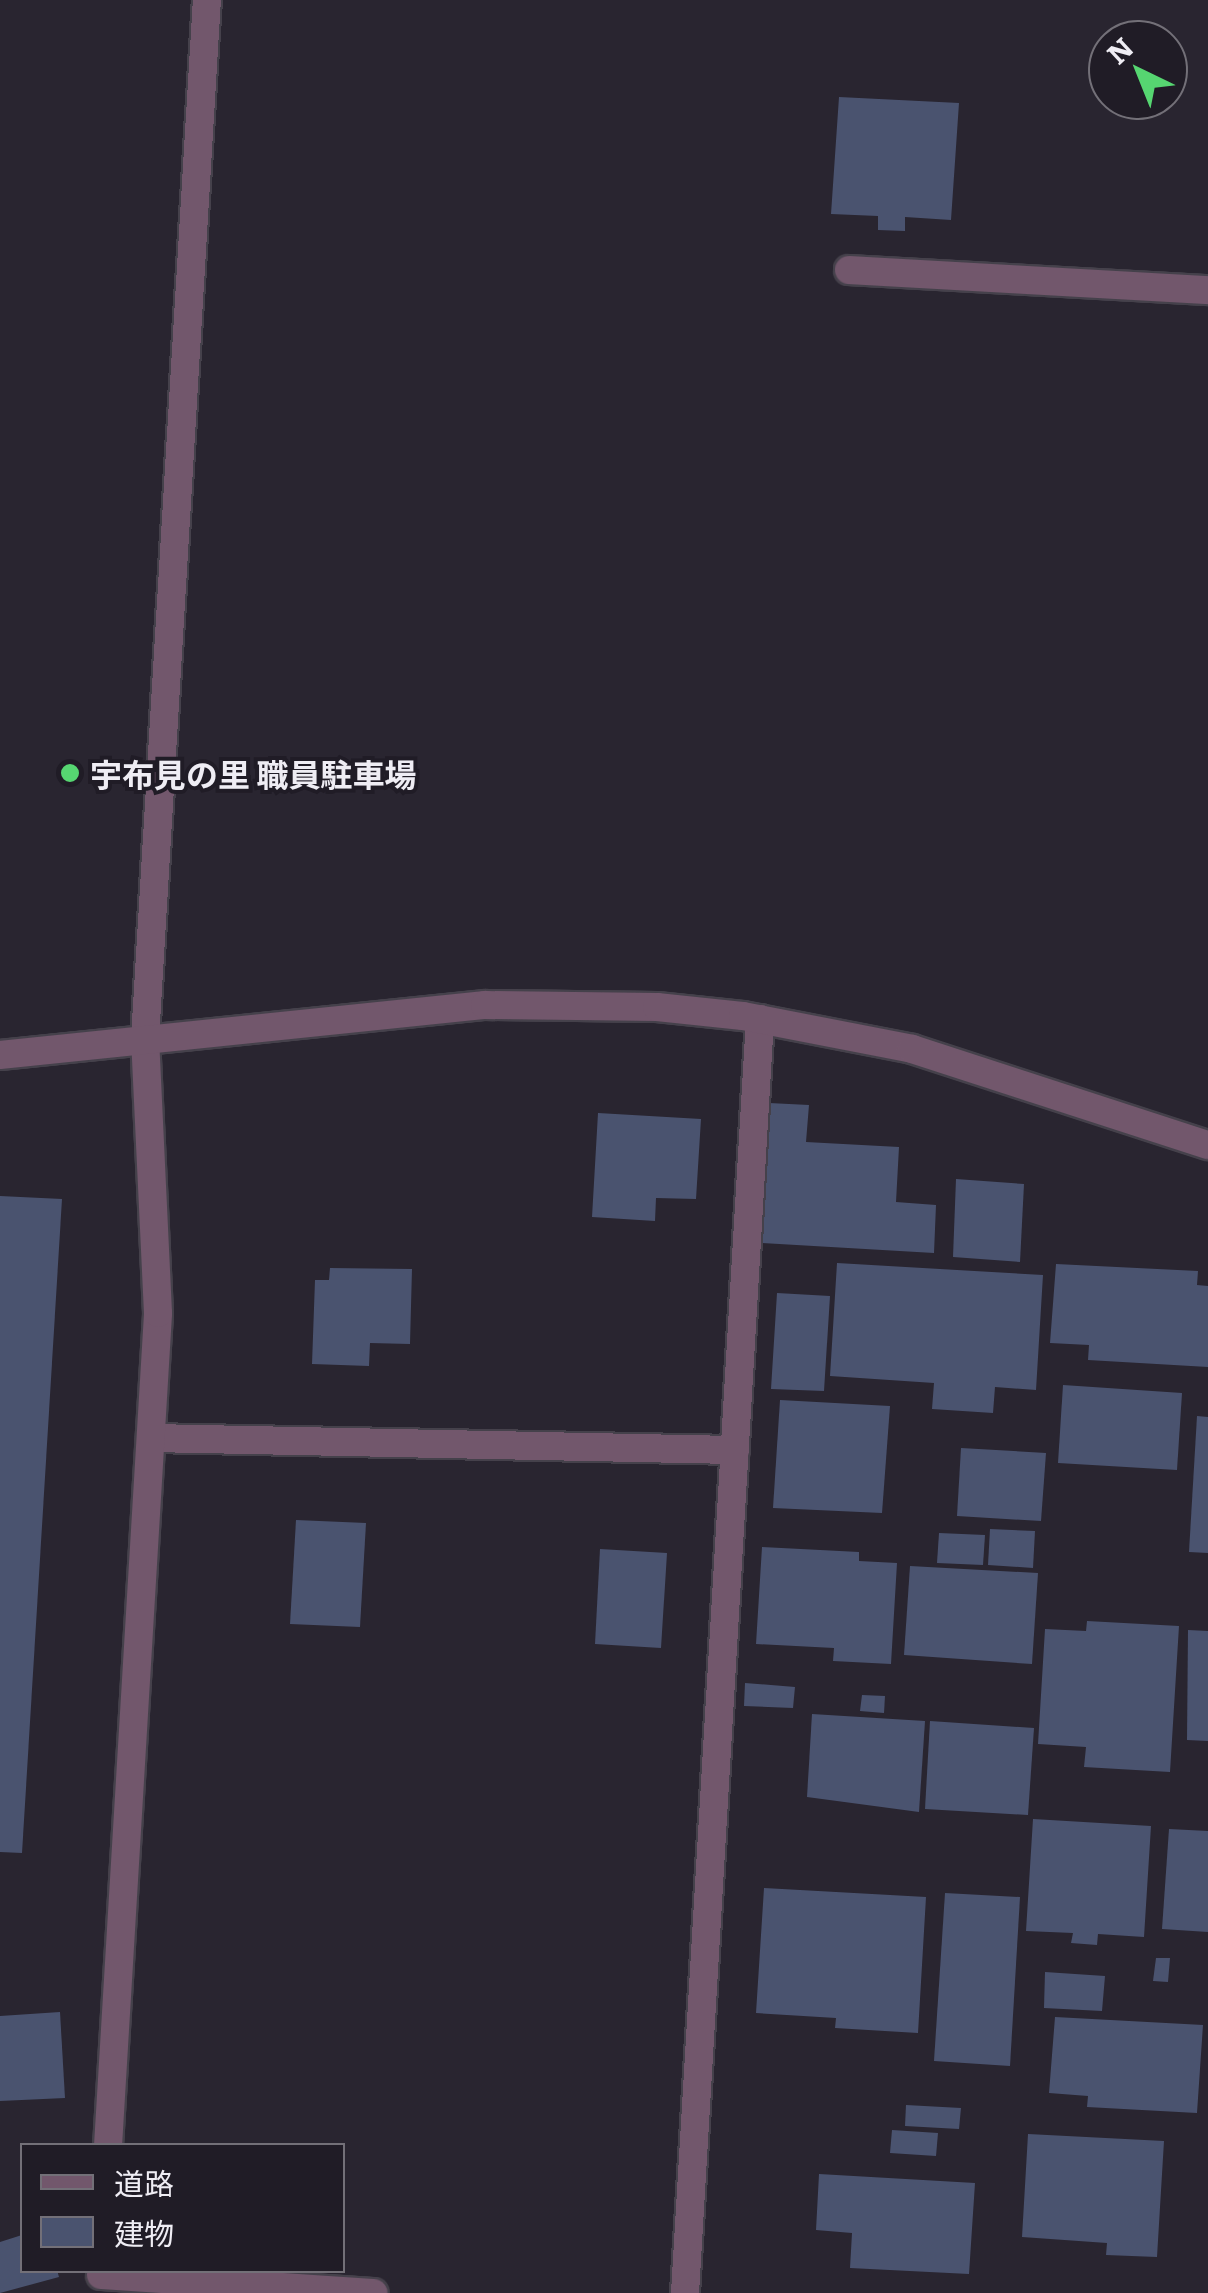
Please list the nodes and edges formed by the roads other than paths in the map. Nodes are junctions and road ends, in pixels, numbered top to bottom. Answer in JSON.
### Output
{"nodes":[{"id":1,"x":206,"y":0,"type":"edge"},
{"id":2,"x":849,"y":270,"type":"dead end"},
{"id":3,"x":1208,"y":290,"type":"edge"},
{"id":4,"x":760,"y":1019,"type":"junction"},
{"id":5,"x":145,"y":1040,"type":"junction"},
{"id":6,"x":0,"y":1055,"type":"edge"},
{"id":7,"x":1208,"y":1145,"type":"edge"},
{"id":8,"x":150,"y":1438,"type":"junction"},
{"id":9,"x":735,"y":1450,"type":"junction"},
{"id":10,"x":108,"y":2143,"type":"edge"},
{"id":11,"x":97,"y":2279,"type":"edge"},
{"id":12,"x":373,"y":2293,"type":"edge"},
{"id":13,"x":685,"y":2293,"type":"edge"}],
"edges":[{"from":1,"to":5,"type":"street"},
{"from":2,"to":3,"type":"street"},
{"from":4,"to":5,"type":"street"},
{"from":4,"to":7,"type":"street"},
{"from":4,"to":9,"type":"street"},
{"from":5,"to":6,"type":"street"},
{"from":5,"to":8,"type":"street"},
{"from":8,"to":9,"type":"street"},
{"from":8,"to":10,"type":"street"},
{"from":9,"to":13,"type":"street"},
{"from":11,"to":12,"type":"street"}]}
